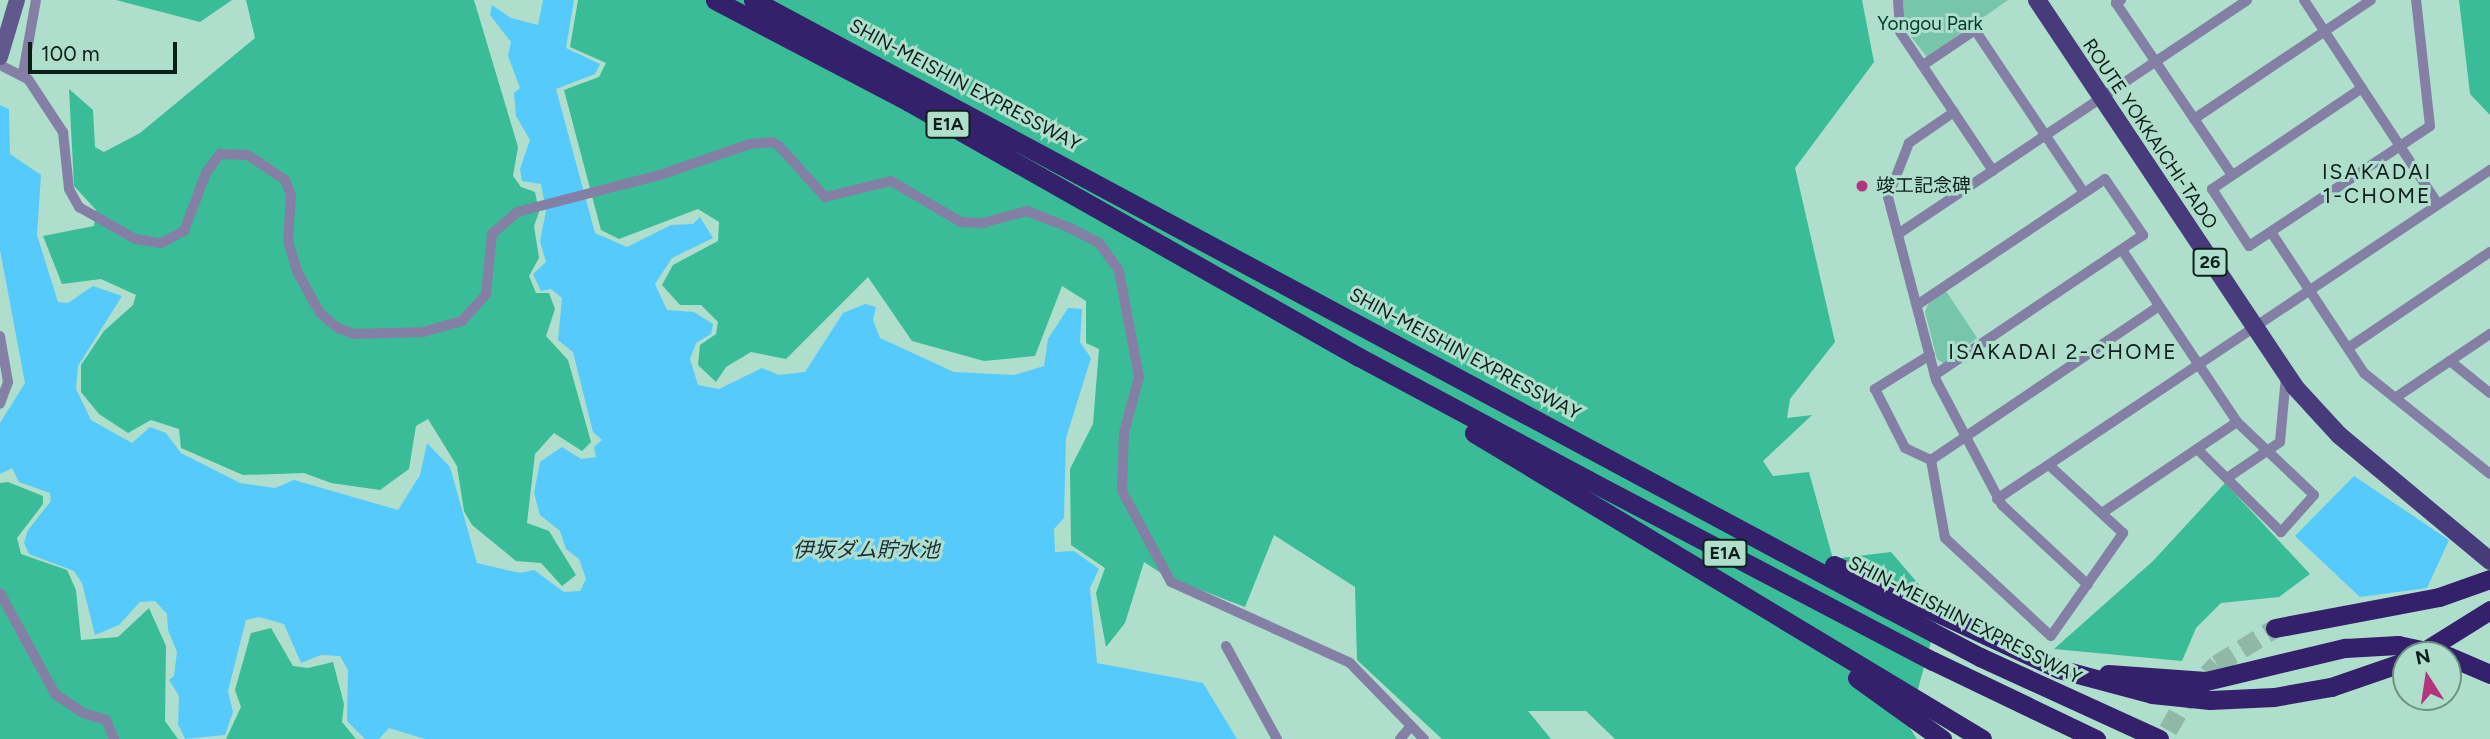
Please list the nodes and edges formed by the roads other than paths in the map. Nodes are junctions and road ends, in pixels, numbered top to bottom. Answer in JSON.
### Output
{"nodes":[{"id":1,"x":17,"y":0,"type":"edge"},
{"id":2,"x":36,"y":0,"type":"edge"},
{"id":3,"x":715,"y":0,"type":"edge"},
{"id":4,"x":753,"y":0,"type":"edge"},
{"id":5,"x":1898,"y":0,"type":"edge"},
{"id":6,"x":2037,"y":0,"type":"edge"},
{"id":7,"x":2121,"y":0,"type":"edge"},
{"id":8,"x":2248,"y":0,"type":"edge"},
{"id":9,"x":2304,"y":0,"type":"edge"},
{"id":10,"x":2371,"y":0,"type":"edge"},
{"id":11,"x":2416,"y":0,"type":"edge"},
{"id":12,"x":2325,"y":31,"type":"junction"},
{"id":13,"x":0,"y":57,"type":"edge"},
{"id":14,"x":2155,"y":62,"type":"junction"},
{"id":15,"x":0,"y":65,"type":"edge"},
{"id":16,"x":1923,"y":65,"type":"junction"},
{"id":17,"x":23,"y":73,"type":"junction"},
{"id":18,"x":2362,"y":88,"type":"junction"},
{"id":19,"x":2101,"y":99,"type":"junction"},
{"id":20,"x":1954,"y":112,"type":"junction"},
{"id":21,"x":2194,"y":119,"type":"junction"},
{"id":22,"x":2046,"y":136,"type":"junction"},
{"id":23,"x":2400,"y":145,"type":"junction"},
{"id":24,"x":2490,"y":170,"type":"edge"},
{"id":25,"x":1993,"y":171,"type":"junction"},
{"id":26,"x":2232,"y":175,"type":"junction"},
{"id":27,"x":2084,"y":192,"type":"junction"},
{"id":28,"x":2438,"y":204,"type":"junction"},
{"id":29,"x":2270,"y":232,"type":"junction"},
{"id":30,"x":1898,"y":234,"type":"junction"},
{"id":31,"x":2122,"y":250,"type":"junction"},
{"id":32,"x":2490,"y":252,"type":"edge"},
{"id":33,"x":2309,"y":290,"type":"junction"},
{"id":34,"x":1917,"y":305,"type":"junction"},
{"id":35,"x":2159,"y":306,"type":"junction"},
{"id":36,"x":2254,"y":327,"type":"junction"},
{"id":37,"x":2490,"y":334,"type":"edge"},
{"id":38,"x":0,"y":336,"type":"edge"},
{"id":39,"x":2348,"y":348,"type":"junction"},
{"id":40,"x":1930,"y":355,"type":"junction"},
{"id":41,"x":1359,"y":358,"type":"junction"},
{"id":42,"x":2450,"y":361,"type":"junction"},
{"id":43,"x":2198,"y":364,"type":"junction"},
{"id":44,"x":1935,"y":375,"type":"junction"},
{"id":45,"x":2286,"y":376,"type":"junction"},
{"id":46,"x":2490,"y":393,"type":"edge"},
{"id":47,"x":2396,"y":398,"type":"junction"},
{"id":48,"x":0,"y":404,"type":"edge"},
{"id":49,"x":2237,"y":422,"type":"junction"},
{"id":50,"x":1966,"y":436,"type":"junction"},
{"id":51,"x":2197,"y":449,"type":"junction"},
{"id":52,"x":2267,"y":451,"type":"junction"},
{"id":53,"x":1931,"y":460,"type":"junction"},
{"id":54,"x":2049,"y":464,"type":"junction"},
{"id":55,"x":2490,"y":474,"type":"edge"},
{"id":56,"x":2227,"y":478,"type":"junction"},
{"id":57,"x":1997,"y":499,"type":"junction"},
{"id":58,"x":2102,"y":513,"type":"junction"},
{"id":59,"x":1741,"y":527,"type":"junction"},
{"id":60,"x":2490,"y":561,"type":"edge"},
{"id":61,"x":1703,"y":573,"type":"junction"},
{"id":62,"x":2490,"y":579,"type":"edge"},
{"id":63,"x":2088,"y":585,"type":"junction"},
{"id":64,"x":0,"y":593,"type":"edge"},
{"id":65,"x":2490,"y":610,"type":"edge"},
{"id":66,"x":2275,"y":628,"type":"tunnel mouth"},
{"id":67,"x":2441,"y":641,"type":"edge"},
{"id":68,"x":2392,"y":645,"type":"edge"},
{"id":69,"x":1226,"y":646,"type":"dead end"},
{"id":70,"x":2025,"y":655,"type":"junction"},
{"id":71,"x":2462,"y":662,"type":"edge"},
{"id":72,"x":2392,"y":665,"type":"edge"},
{"id":73,"x":2490,"y":674,"type":"edge"},
{"id":74,"x":1411,"y":726,"type":"junction"},
{"id":75,"x":2159,"y":735,"type":"edge"},
{"id":76,"x":114,"y":739,"type":"edge"},
{"id":77,"x":1277,"y":739,"type":"edge"},
{"id":78,"x":1400,"y":739,"type":"edge"},
{"id":79,"x":1424,"y":739,"type":"edge"},
{"id":80,"x":1942,"y":739,"type":"edge"},
{"id":81,"x":1982,"y":739,"type":"edge"},
{"id":82,"x":2096,"y":739,"type":"edge"}],
"edges":[{"from":1,"to":13,"type":"street"},
{"from":2,"to":17,"type":"street"},
{"from":3,"to":41,"type":"highway","number":"E1A"},
{"from":4,"to":59,"type":"highway","name":"SHIN-MEISHIN EXPRESSWAY","number":"E1A"},
{"from":5,"to":16,"type":"street"},
{"from":6,"to":19,"type":"main road","name":"ROUTE YOKKAICHI-TADO","number":"26"},
{"from":7,"to":14,"type":"street"},
{"from":8,"to":14,"type":"street"},
{"from":9,"to":12,"type":"street"},
{"from":10,"to":12,"type":"street"},
{"from":11,"to":23,"type":"street"},
{"from":12,"to":18,"type":"street"},
{"from":12,"to":21,"type":"street"},
{"from":14,"to":19,"type":"street"},
{"from":14,"to":21,"type":"street"},
{"from":15,"to":17,"type":"street"},
{"from":16,"to":20,"type":"street"},
{"from":16,"to":22,"type":"street"},
{"from":17,"to":74,"type":"street"},
{"from":18,"to":23,"type":"street"},
{"from":18,"to":26,"type":"street"},
{"from":19,"to":22,"type":"street"},
{"from":19,"to":36,"type":"main road","name":"ROUTE YOKKAICHI-TADO","number":"26"},
{"from":20,"to":25,"type":"street"},
{"from":20,"to":30,"type":"street"},
{"from":21,"to":26,"type":"street"},
{"from":22,"to":25,"type":"street"},
{"from":22,"to":27,"type":"street"},
{"from":23,"to":28,"type":"street"},
{"from":23,"to":29,"type":"street"},
{"from":24,"to":28,"type":"street"},
{"from":25,"to":30,"type":"street"},
{"from":26,"to":29,"type":"street"},
{"from":27,"to":31,"type":"street"},
{"from":27,"to":34,"type":"street"},
{"from":28,"to":33,"type":"street"},
{"from":29,"to":33,"type":"street"},
{"from":30,"to":34,"type":"street"},
{"from":31,"to":35,"type":"street"},
{"from":31,"to":44,"type":"street"},
{"from":32,"to":39,"type":"street"},
{"from":33,"to":36,"type":"street"},
{"from":33,"to":39,"type":"street"},
{"from":34,"to":40,"type":"street"},
{"from":35,"to":43,"type":"street"},
{"from":35,"to":50,"type":"street"},
{"from":36,"to":43,"type":"street"},
{"from":36,"to":45,"type":"main road","name":"ROUTE YOKKAICHI-TADO","number":"26"},
{"from":37,"to":42,"type":"street"},
{"from":38,"to":48,"type":"street"},
{"from":39,"to":47,"type":"street"},
{"from":40,"to":44,"type":"street"},
{"from":40,"to":53,"type":"street"},
{"from":41,"to":61,"type":"highway"},
{"from":41,"to":82,"type":"highway","number":"E1A"},
{"from":42,"to":46,"type":"street"},
{"from":42,"to":47,"type":"street"},
{"from":43,"to":49,"type":"street"},
{"from":43,"to":54,"type":"street"},
{"from":44,"to":50,"type":"street"},
{"from":45,"to":52,"type":"street"},
{"from":45,"to":60,"type":"main road","name":"ROUTE YOKKAICHI-TADO","number":"26"},
{"from":47,"to":55,"type":"street"},
{"from":49,"to":51,"type":"street"},
{"from":49,"to":52,"type":"street"},
{"from":50,"to":53,"type":"street"},
{"from":50,"to":57,"type":"street"},
{"from":51,"to":56,"type":"street"},
{"from":51,"to":58,"type":"street"},
{"from":52,"to":56,"type":"street"},
{"from":52,"to":56,"type":"street"},
{"from":53,"to":63,"type":"street"},
{"from":54,"to":57,"type":"street"},
{"from":54,"to":58,"type":"street"},
{"from":57,"to":63,"type":"street"},
{"from":58,"to":63,"type":"street"},
{"from":59,"to":70,"type":"highway"},
{"from":59,"to":75,"type":"highway","name":"SHIN-MEISHIN EXPRESSWAY","number":"E1A"},
{"from":61,"to":80,"type":"highway"},
{"from":61,"to":81,"type":"highway"},
{"from":62,"to":66,"type":"highway"},
{"from":64,"to":76,"type":"street"},
{"from":65,"to":67,"type":"highway"},
{"from":68,"to":70,"type":"highway","bridge":true},
{"from":69,"to":77,"type":"street"},
{"from":70,"to":72,"type":"highway"},
{"from":71,"to":73,"type":"highway"},
{"from":74,"to":78,"type":"street"},
{"from":74,"to":79,"type":"street"}]}
